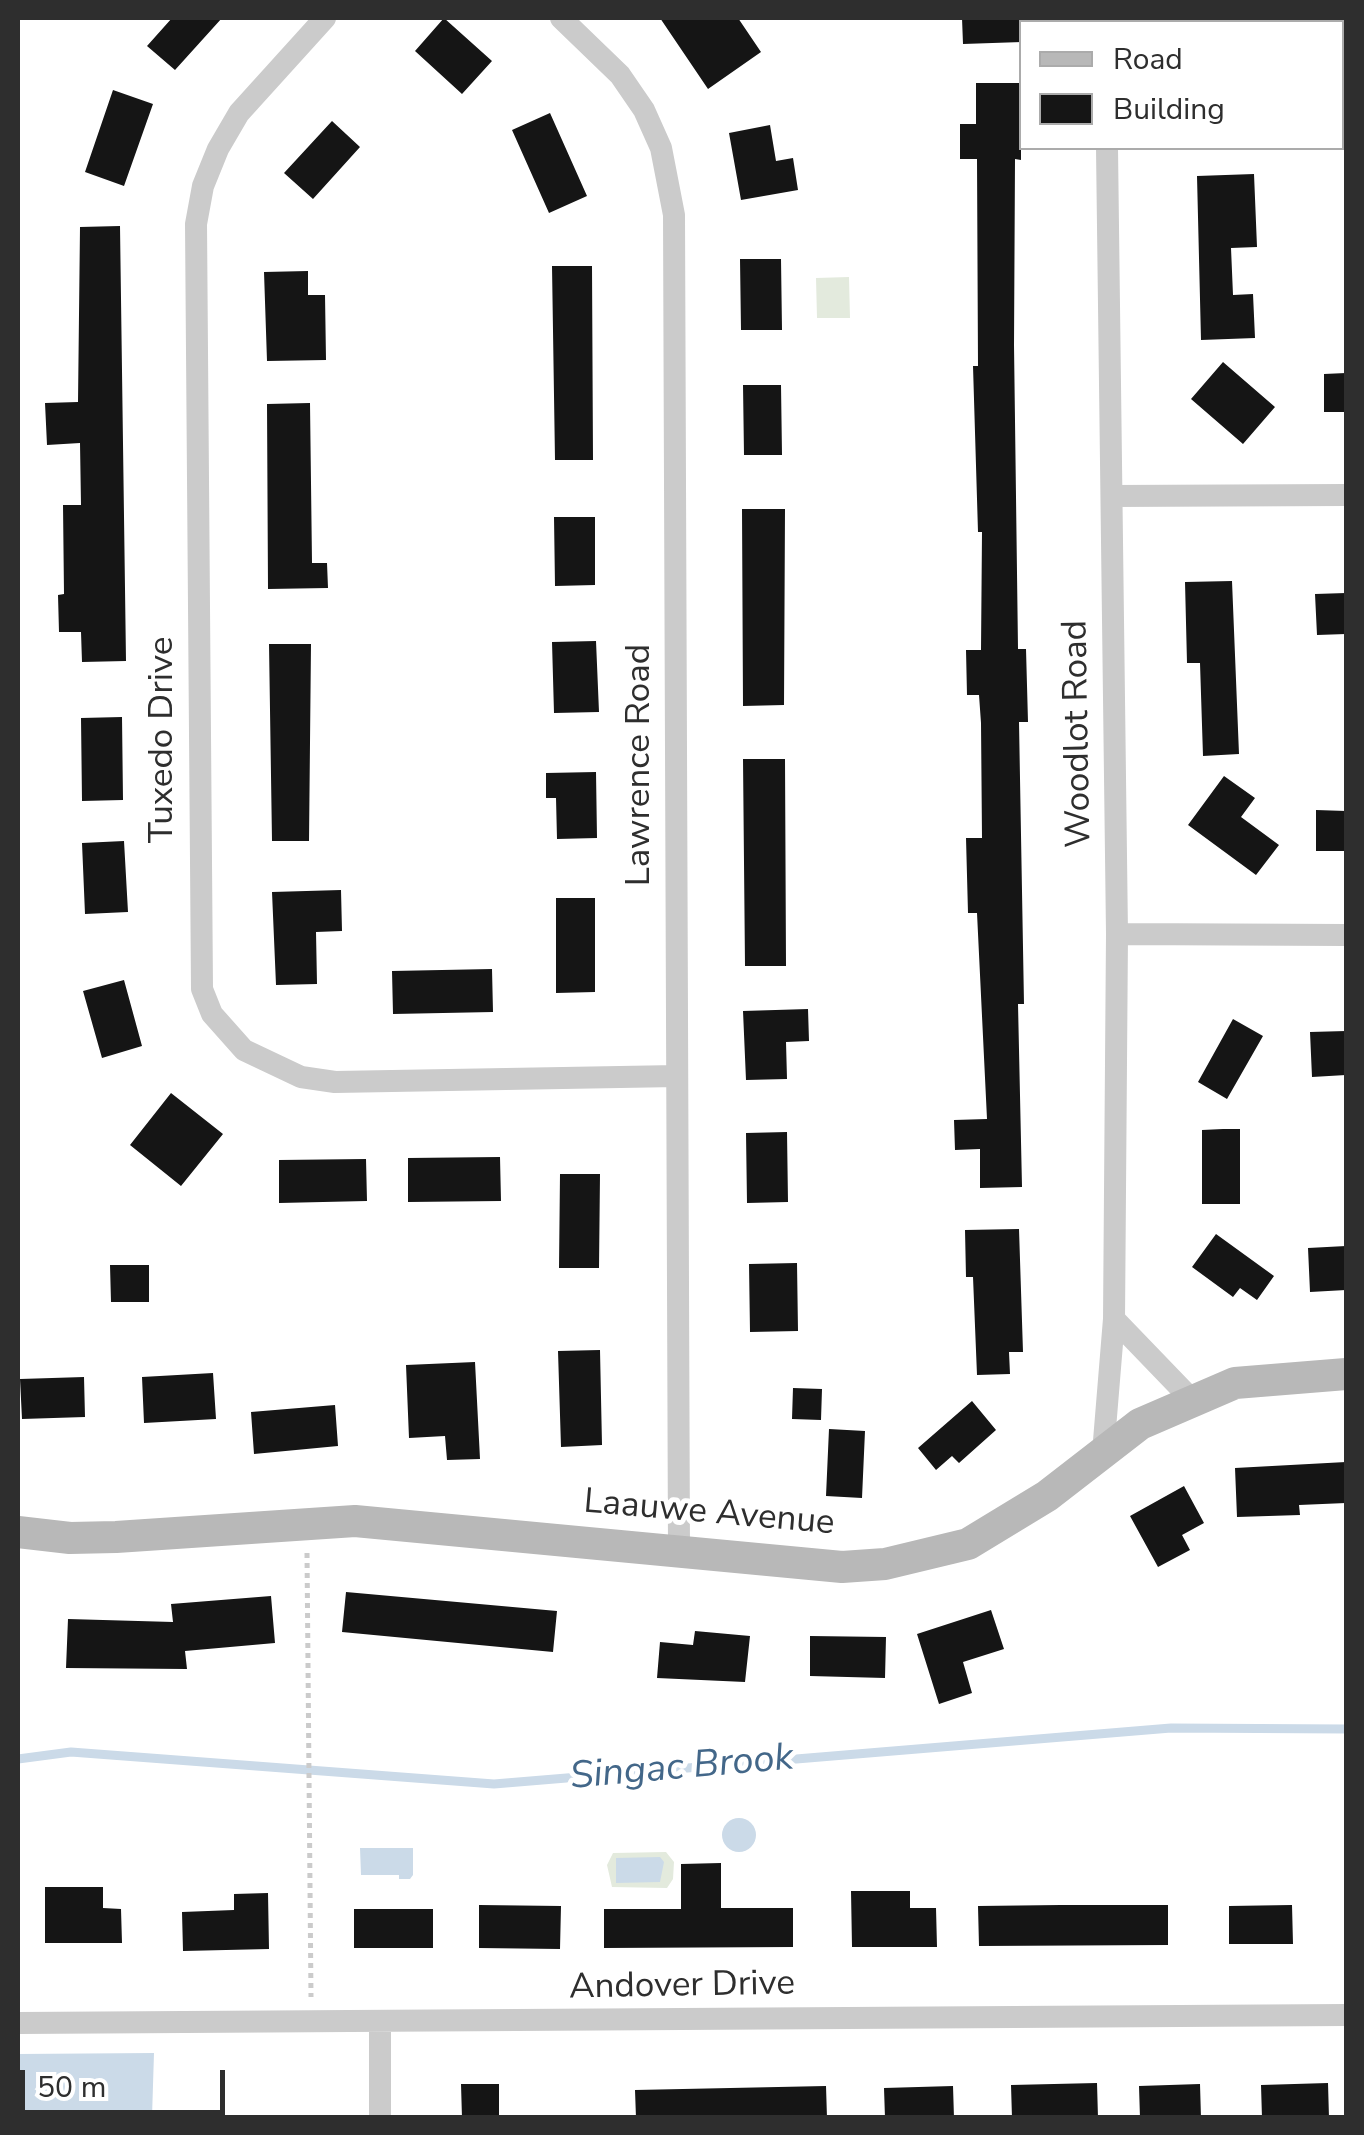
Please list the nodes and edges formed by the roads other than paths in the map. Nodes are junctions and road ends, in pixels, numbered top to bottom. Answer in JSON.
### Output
{"nodes":[{"id":1,"x":325,"y":18,"type":"edge"},
{"id":2,"x":561,"y":18,"type":"edge"},
{"id":3,"x":1107,"y":150,"type":"edge"},
{"id":4,"x":1346,"y":495,"type":"edge"},
{"id":5,"x":1112,"y":496,"type":"junction"},
{"id":6,"x":1117,"y":934,"type":"junction"},
{"id":7,"x":1346,"y":935,"type":"edge"},
{"id":8,"x":677,"y":1076,"type":"junction"},
{"id":9,"x":1114,"y":1319,"type":"junction"},
{"id":10,"x":1346,"y":1374,"type":"edge"},
{"id":11,"x":1192,"y":1402,"type":"junction"},
{"id":12,"x":1103,"y":1454,"type":"junction"},
{"id":13,"x":18,"y":1532,"type":"edge"},
{"id":14,"x":679,"y":1550,"type":"junction"},
{"id":15,"x":1346,"y":2015,"type":"edge"},
{"id":16,"x":380,"y":2022,"type":"junction"},
{"id":17,"x":18,"y":2024,"type":"edge"},
{"id":18,"x":380,"y":2118,"type":"edge"}],
"edges":[{"from":1,"to":8,"type":"street","name":"Tuxedo Drive"},
{"from":2,"to":8,"type":"street","name":"Lawrence Road"},
{"from":3,"to":5,"type":"street","name":"Woodlot Road"},
{"from":4,"to":5,"type":"street"},
{"from":5,"to":6,"type":"street","name":"Woodlot Road"},
{"from":6,"to":7,"type":"street"},
{"from":6,"to":9,"type":"street","name":"Woodlot Road"},
{"from":8,"to":14,"type":"street","name":"Lawrence Road"},
{"from":9,"to":11,"type":"street"},
{"from":9,"to":12,"type":"street","name":"Woodlot Road"},
{"from":10,"to":11,"type":"street","name":"Laauwe Avenue"},
{"from":11,"to":12,"type":"street","name":"Laauwe Avenue"},
{"from":12,"to":14,"type":"street","name":"Laauwe Avenue"},
{"from":13,"to":14,"type":"street","name":"Laauwe Avenue"},
{"from":15,"to":16,"type":"street","name":"Andover Drive"},
{"from":16,"to":17,"type":"street","name":"Andover Drive"},
{"from":16,"to":18,"type":"street"}]}
